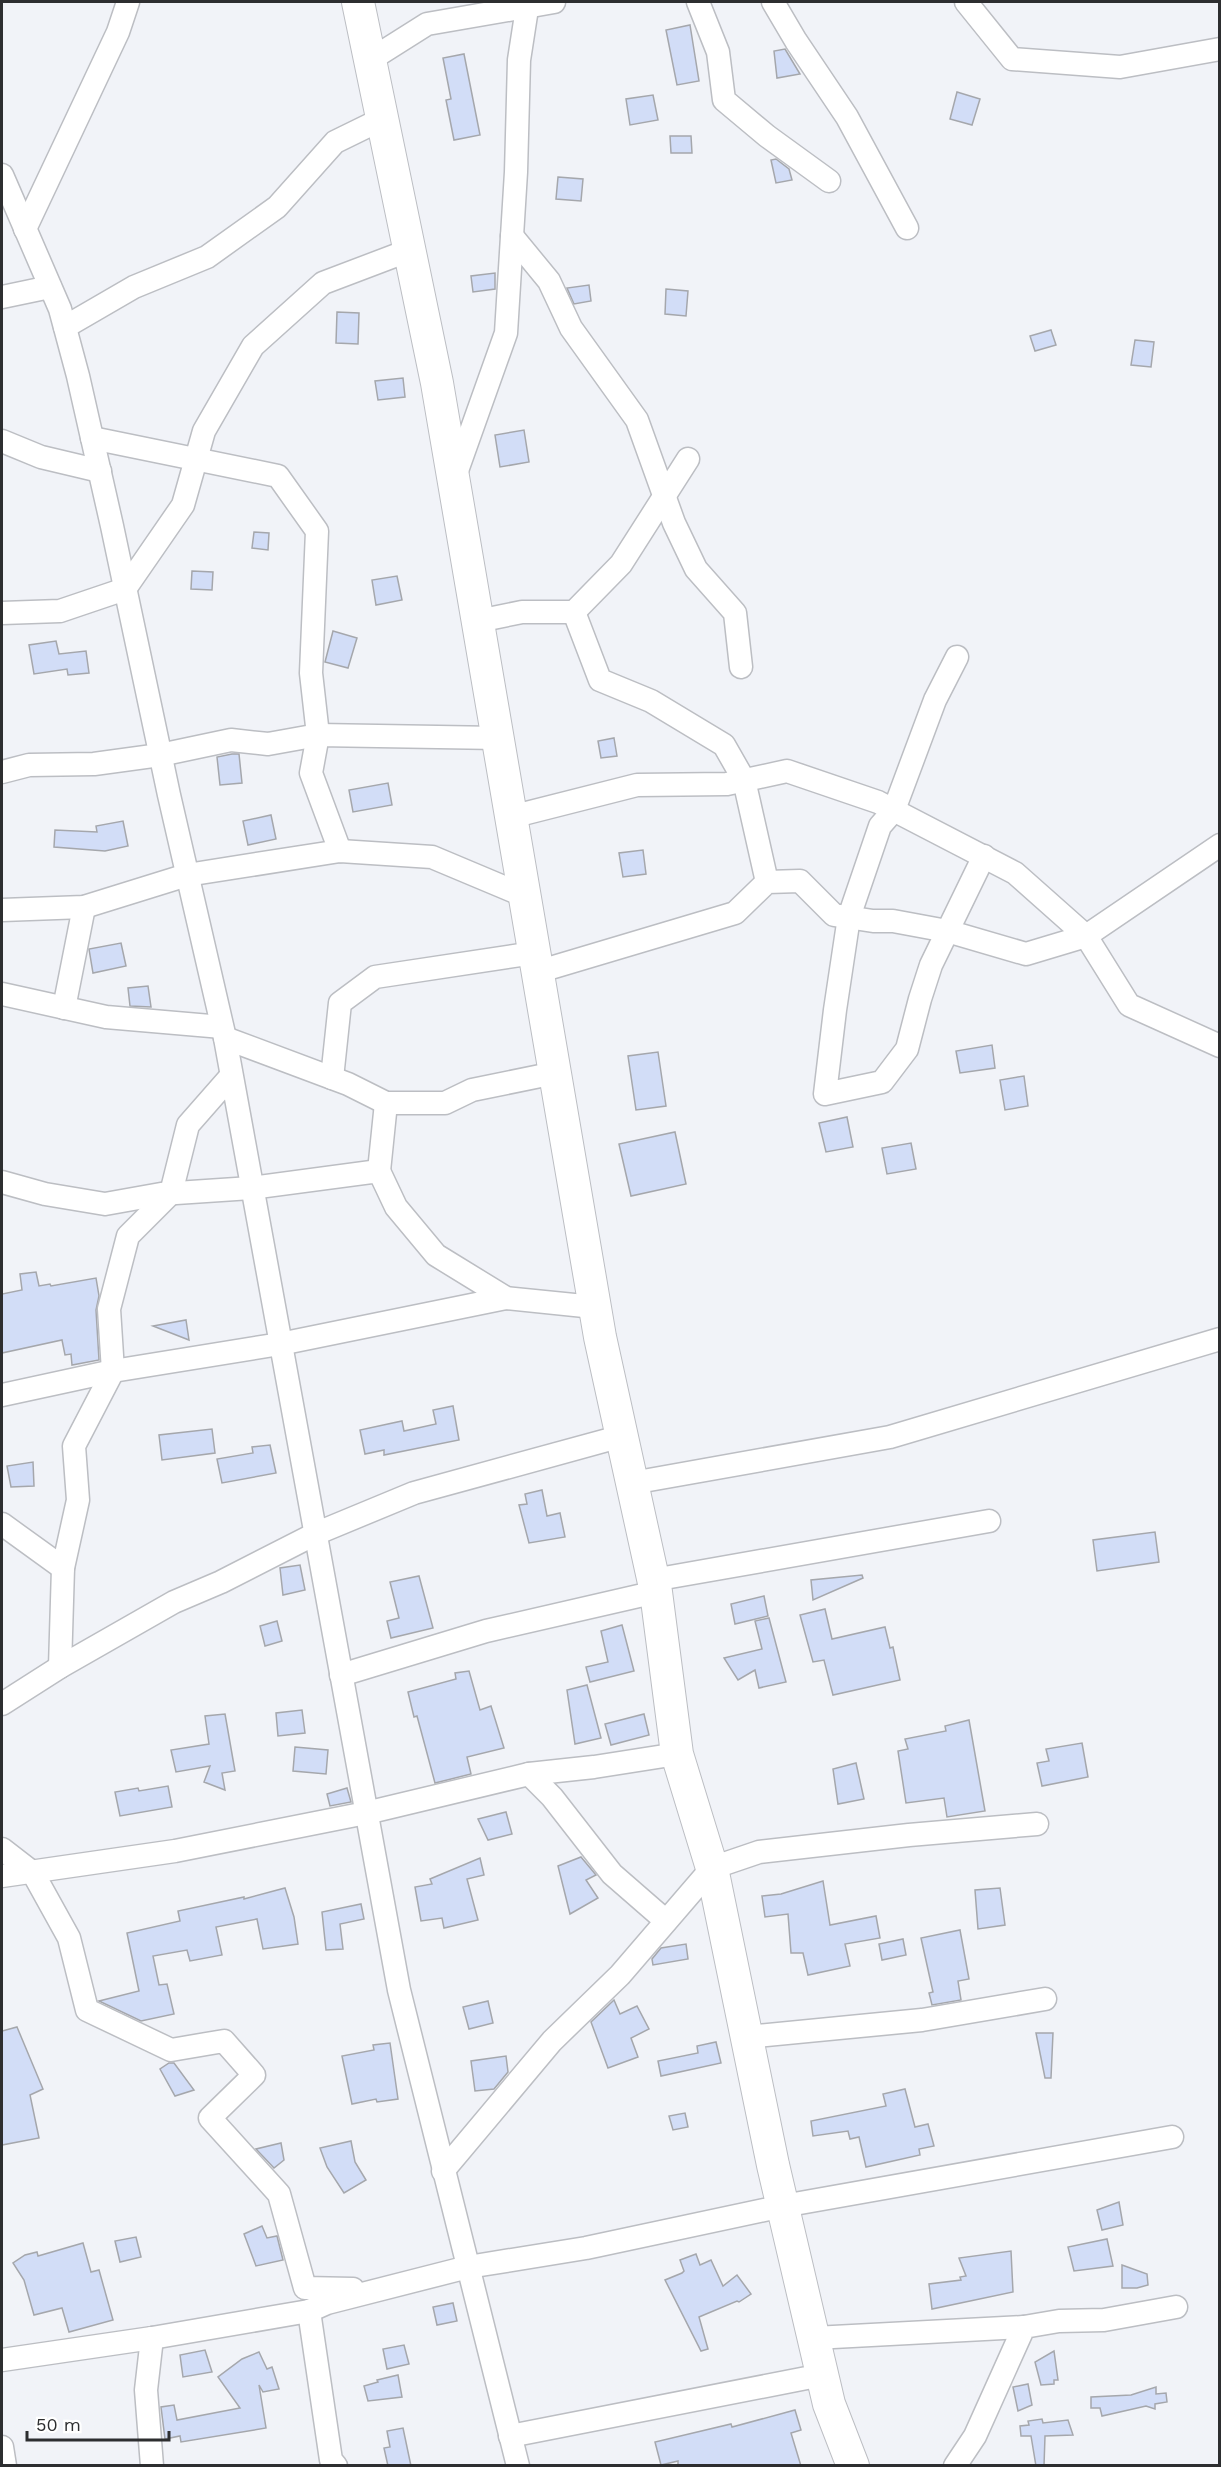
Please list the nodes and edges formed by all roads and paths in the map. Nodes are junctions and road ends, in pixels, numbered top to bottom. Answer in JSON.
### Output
{"nodes":[{"id":1,"x":128,"y":2,"type":"edge"},
{"id":2,"x":358,"y":2,"type":"edge"},
{"id":3,"x":554,"y":2,"type":"edge"},
{"id":4,"x":698,"y":2,"type":"edge"},
{"id":5,"x":773,"y":2,"type":"edge"},
{"id":6,"x":966,"y":2,"type":"edge"},
{"id":7,"x":528,"y":4,"type":"edge"},
{"id":8,"x":1220,"y":49,"type":"edge"},
{"id":9,"x":370,"y":60,"type":"junction"},
{"id":10,"x":382,"y":119,"type":"junction"},
{"id":11,"x":2,"y":175,"type":"edge"},
{"id":12,"x":829,"y":181,"type":"dead end"},
{"id":13,"x":25,"y":228,"type":"junction"},
{"id":14,"x":907,"y":228,"type":"dead end"},
{"id":15,"x":512,"y":236,"type":"junction"},
{"id":16,"x":410,"y":250,"type":"junction"},
{"id":17,"x":50,"y":286,"type":"junction"},
{"id":18,"x":2,"y":297,"type":"edge"},
{"id":19,"x":65,"y":327,"type":"junction"},
{"id":20,"x":92,"y":438,"type":"junction"},
{"id":21,"x":2,"y":441,"type":"edge"},
{"id":22,"x":196,"y":459,"type":"junction"},
{"id":23,"x":688,"y":459,"type":"dead end"},
{"id":24,"x":100,"y":471,"type":"junction"},
{"id":25,"x":454,"y":479,"type":"junction"},
{"id":26,"x":664,"y":496,"type":"junction"},
{"id":27,"x":125,"y":589,"type":"junction"},
{"id":28,"x":574,"y":612,"type":"junction"},
{"id":29,"x":2,"y":613,"type":"edge"},
{"id":30,"x":478,"y":621,"type":"junction"},
{"id":31,"x":957,"y":657,"type":"dead end"},
{"id":32,"x":741,"y":667,"type":"dead end"},
{"id":33,"x":318,"y":735,"type":"junction"},
{"id":34,"x":498,"y":738,"type":"junction"},
{"id":35,"x":160,"y":755,"type":"junction"},
{"id":36,"x":2,"y":772,"type":"edge"},
{"id":37,"x":744,"y":780,"type":"junction"},
{"id":38,"x":894,"y":810,"type":"junction"},
{"id":39,"x":511,"y":817,"type":"junction"},
{"id":40,"x":1220,"y":845,"type":"edge"},
{"id":41,"x":340,"y":851,"type":"junction"},
{"id":42,"x":984,"y":856,"type":"junction"},
{"id":43,"x":187,"y":875,"type":"junction"},
{"id":44,"x":767,"y":882,"type":"junction"},
{"id":45,"x":525,"y":896,"type":"junction"},
{"id":46,"x":84,"y":907,"type":"junction"},
{"id":47,"x":2,"y":910,"type":"edge"},
{"id":48,"x":849,"y":917,"type":"junction"},
{"id":49,"x":946,"y":931,"type":"junction"},
{"id":50,"x":1086,"y":936,"type":"junction"},
{"id":51,"x":536,"y":963,"type":"junction"},
{"id":52,"x":2,"y":994,"type":"edge"},
{"id":53,"x":64,"y":1008,"type":"junction"},
{"id":54,"x":223,"y":1033,"type":"junction"},
{"id":55,"x":1220,"y":1046,"type":"edge"},
{"id":56,"x":555,"y":1073,"type":"junction"},
{"id":57,"x":231,"y":1076,"type":"junction"},
{"id":58,"x":332,"y":1078,"type":"junction"},
{"id":59,"x":386,"y":1103,"type":"junction"},
{"id":60,"x":379,"y":1171,"type":"junction"},
{"id":61,"x":2,"y":1182,"type":"edge"},
{"id":62,"x":251,"y":1188,"type":"junction"},
{"id":63,"x":171,"y":1193,"type":"junction"},
{"id":64,"x":506,"y":1298,"type":"junction"},
{"id":65,"x":594,"y":1307,"type":"junction"},
{"id":66,"x":1220,"y":1339,"type":"edge"},
{"id":67,"x":280,"y":1344,"type":"junction"},
{"id":68,"x":113,"y":1371,"type":"junction"},
{"id":69,"x":2,"y":1395,"type":"edge"},
{"id":70,"x":622,"y":1436,"type":"junction"},
{"id":71,"x":632,"y":1483,"type":"junction"},
{"id":72,"x":989,"y":1521,"type":"dead end"},
{"id":73,"x":2,"y":1524,"type":"edge"},
{"id":74,"x":315,"y":1534,"type":"junction"},
{"id":75,"x":63,"y":1568,"type":"junction"},
{"id":76,"x":654,"y":1586,"type":"junction"},
{"id":77,"x":60,"y":1666,"type":"junction"},
{"id":78,"x":341,"y":1675,"type":"junction"},
{"id":79,"x":2,"y":1704,"type":"edge"},
{"id":80,"x":677,"y":1754,"type":"junction"},
{"id":81,"x":529,"y":1774,"type":"junction"},
{"id":82,"x":366,"y":1813,"type":"junction"},
{"id":83,"x":1037,"y":1824,"type":"dead end"},
{"id":84,"x":2,"y":1849,"type":"edge"},
{"id":85,"x":712,"y":1868,"type":"junction"},
{"id":86,"x":33,"y":1873,"type":"junction"},
{"id":87,"x":2,"y":1876,"type":"edge"},
{"id":88,"x":666,"y":1921,"type":"junction"},
{"id":89,"x":1045,"y":1999,"type":"dead end"},
{"id":90,"x":747,"y":2037,"type":"junction"},
{"id":91,"x":1172,"y":2137,"type":"dead end"},
{"id":92,"x":443,"y":2170,"type":"junction"},
{"id":93,"x":783,"y":2206,"type":"junction"},
{"id":94,"x":468,"y":2268,"type":"junction"},
{"id":95,"x":387,"y":2289,"type":"junction"},
{"id":96,"x":1176,"y":2307,"type":"dead end"},
{"id":97,"x":309,"y":2311,"type":"junction"},
{"id":98,"x":1024,"y":2327,"type":"junction"},
{"id":99,"x":152,"y":2338,"type":"junction"},
{"id":100,"x":813,"y":2338,"type":"junction"},
{"id":101,"x":2,"y":2360,"type":"edge"},
{"id":102,"x":822,"y":2375,"type":"junction"},
{"id":103,"x":510,"y":2436,"type":"junction"},
{"id":104,"x":2,"y":2448,"type":"edge"},
{"id":105,"x":5,"y":2466,"type":"edge"},
{"id":106,"x":152,"y":2466,"type":"edge"},
{"id":107,"x":336,"y":2466,"type":"edge"},
{"id":108,"x":518,"y":2466,"type":"edge"},
{"id":109,"x":853,"y":2466,"type":"edge"},
{"id":110,"x":955,"y":2466,"type":"edge"}],
"edges":[{"from":1,"to":13,"type":"street"},
{"from":2,"to":9,"type":"main road"},
{"from":3,"to":7,"type":"street"},
{"from":4,"to":12,"type":"street"},
{"from":5,"to":14,"type":"street"},
{"from":6,"to":8,"type":"street"},
{"from":7,"to":9,"type":"street"},
{"from":7,"to":15,"type":"street"},
{"from":9,"to":10,"type":"main road"},
{"from":10,"to":16,"type":"main road"},
{"from":10,"to":19,"type":"street"},
{"from":11,"to":13,"type":"street"},
{"from":13,"to":17,"type":"street"},
{"from":15,"to":25,"type":"street"},
{"from":15,"to":26,"type":"street"},
{"from":16,"to":22,"type":"street"},
{"from":16,"to":25,"type":"main road"},
{"from":17,"to":18,"type":"street"},
{"from":17,"to":19,"type":"street"},
{"from":19,"to":20,"type":"street"},
{"from":20,"to":22,"type":"street"},
{"from":20,"to":24,"type":"street"},
{"from":21,"to":24,"type":"street"},
{"from":22,"to":27,"type":"street"},
{"from":22,"to":33,"type":"street"},
{"from":23,"to":26,"type":"street"},
{"from":24,"to":27,"type":"street"},
{"from":25,"to":30,"type":"main road"},
{"from":26,"to":28,"type":"street"},
{"from":26,"to":32,"type":"street"},
{"from":27,"to":29,"type":"street"},
{"from":27,"to":35,"type":"street"},
{"from":28,"to":30,"type":"street"},
{"from":28,"to":37,"type":"street"},
{"from":30,"to":34,"type":"main road"},
{"from":31,"to":38,"type":"street"},
{"from":33,"to":34,"type":"street"},
{"from":33,"to":35,"type":"street"},
{"from":33,"to":41,"type":"street"},
{"from":34,"to":39,"type":"main road"},
{"from":35,"to":36,"type":"street"},
{"from":35,"to":43,"type":"street"},
{"from":37,"to":38,"type":"street"},
{"from":37,"to":39,"type":"street"},
{"from":37,"to":44,"type":"street"},
{"from":38,"to":42,"type":"street"},
{"from":38,"to":48,"type":"street"},
{"from":39,"to":45,"type":"main road"},
{"from":40,"to":50,"type":"street"},
{"from":41,"to":43,"type":"street"},
{"from":41,"to":45,"type":"street"},
{"from":42,"to":49,"type":"street"},
{"from":42,"to":50,"type":"street"},
{"from":43,"to":46,"type":"street"},
{"from":43,"to":54,"type":"street"},
{"from":44,"to":48,"type":"street"},
{"from":44,"to":51,"type":"street"},
{"from":45,"to":51,"type":"main road"},
{"from":46,"to":47,"type":"street"},
{"from":46,"to":53,"type":"street"},
{"from":48,"to":49,"type":"street"},
{"from":48,"to":49,"type":"street"},
{"from":49,"to":50,"type":"street"},
{"from":50,"to":55,"type":"street"},
{"from":51,"to":56,"type":"main road"},
{"from":51,"to":58,"type":"street"},
{"from":52,"to":53,"type":"street"},
{"from":53,"to":54,"type":"street"},
{"from":54,"to":57,"type":"street"},
{"from":54,"to":58,"type":"street"},
{"from":56,"to":59,"type":"street"},
{"from":56,"to":65,"type":"main road"},
{"from":57,"to":62,"type":"street"},
{"from":57,"to":63,"type":"street"},
{"from":58,"to":59,"type":"street"},
{"from":59,"to":60,"type":"street"},
{"from":60,"to":62,"type":"street"},
{"from":60,"to":64,"type":"street"},
{"from":61,"to":63,"type":"street"},
{"from":62,"to":63,"type":"street"},
{"from":62,"to":67,"type":"street"},
{"from":63,"to":68,"type":"street"},
{"from":64,"to":65,"type":"street"},
{"from":64,"to":67,"type":"street"},
{"from":65,"to":70,"type":"main road"},
{"from":66,"to":71,"type":"street"},
{"from":67,"to":68,"type":"street"},
{"from":67,"to":74,"type":"street"},
{"from":68,"to":69,"type":"street"},
{"from":68,"to":75,"type":"street"},
{"from":70,"to":71,"type":"main road"},
{"from":70,"to":74,"type":"street"},
{"from":71,"to":76,"type":"main road"},
{"from":72,"to":76,"type":"street"},
{"from":73,"to":75,"type":"street"},
{"from":74,"to":77,"type":"street"},
{"from":74,"to":78,"type":"street"},
{"from":75,"to":77,"type":"street"},
{"from":76,"to":78,"type":"street"},
{"from":76,"to":80,"type":"main road"},
{"from":77,"to":79,"type":"street"},
{"from":78,"to":82,"type":"street"},
{"from":80,"to":81,"type":"street"},
{"from":80,"to":85,"type":"main road"},
{"from":81,"to":82,"type":"street"},
{"from":81,"to":88,"type":"street"},
{"from":82,"to":86,"type":"street"},
{"from":82,"to":92,"type":"street"},
{"from":83,"to":85,"type":"street"},
{"from":84,"to":86,"type":"street"},
{"from":85,"to":88,"type":"street"},
{"from":85,"to":90,"type":"main road"},
{"from":86,"to":87,"type":"street"},
{"from":86,"to":95,"type":"street"},
{"from":88,"to":92,"type":"street"},
{"from":89,"to":90,"type":"street"},
{"from":90,"to":93,"type":"main road"},
{"from":91,"to":93,"type":"street"},
{"from":92,"to":94,"type":"street"},
{"from":93,"to":94,"type":"street"},
{"from":93,"to":100,"type":"main road"},
{"from":94,"to":95,"type":"street"},
{"from":94,"to":103,"type":"street"},
{"from":95,"to":97,"type":"street"},
{"from":96,"to":98,"type":"street"},
{"from":97,"to":99,"type":"street"},
{"from":97,"to":107,"type":"street"},
{"from":98,"to":100,"type":"street"},
{"from":98,"to":110,"type":"street"},
{"from":99,"to":101,"type":"street"},
{"from":99,"to":106,"type":"street"},
{"from":100,"to":102,"type":"main road"},
{"from":102,"to":103,"type":"street"},
{"from":102,"to":109,"type":"main road"},
{"from":103,"to":108,"type":"street"},
{"from":104,"to":105,"type":"street"}]}
